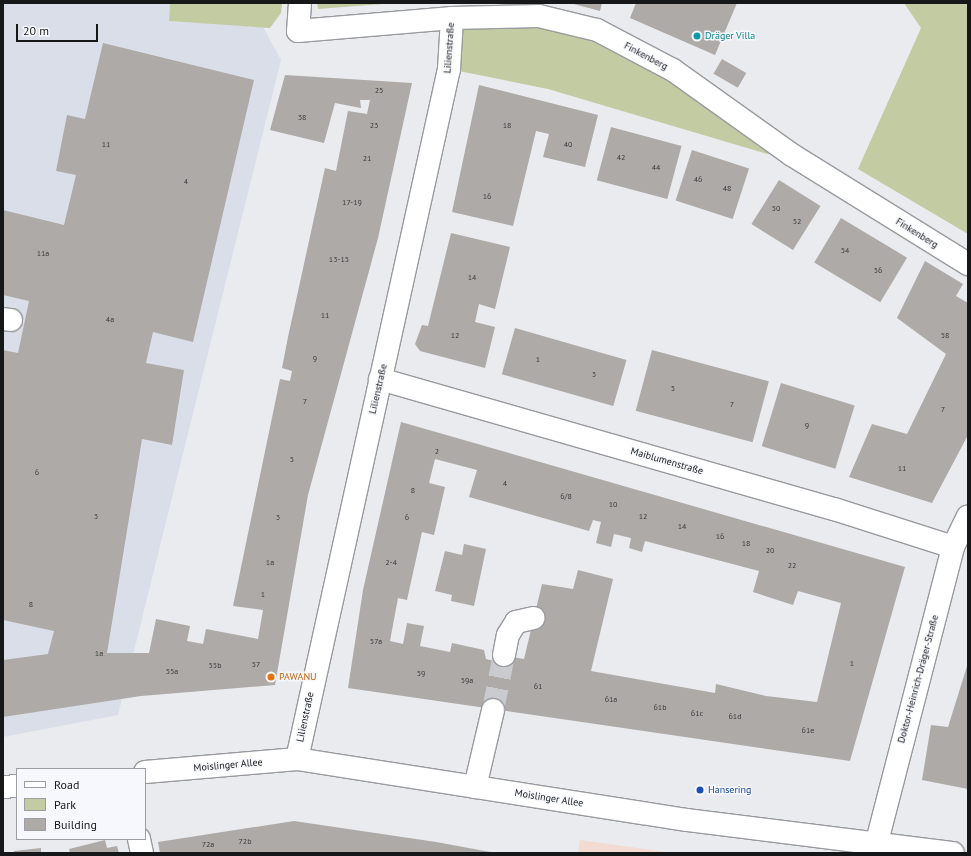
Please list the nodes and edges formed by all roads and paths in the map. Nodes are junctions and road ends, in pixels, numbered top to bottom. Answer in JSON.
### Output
{"nodes":[{"id":1,"x":300,"y":3,"type":"edge"},
{"id":2,"x":540,"y":10,"type":"edge"},
{"id":3,"x":452,"y":18,"type":"junction"},
{"id":4,"x":968,"y":264,"type":"edge"},
{"id":5,"x":380,"y":379,"type":"junction"},
{"id":6,"x":968,"y":516,"type":"edge"},
{"id":7,"x":953,"y":547,"type":"junction"},
{"id":8,"x":534,"y":618,"type":"dead end"},
{"id":9,"x":504,"y":655,"type":"tunnel mouth"},
{"id":10,"x":493,"y":710,"type":"tunnel mouth"},
{"id":11,"x":296,"y":759,"type":"junction"},
{"id":12,"x":146,"y":772,"type":"edge"},
{"id":13,"x":16,"y":786,"type":"edge"},
{"id":14,"x":475,"y":787,"type":"junction"},
{"id":15,"x":3,"y":788,"type":"edge"},
{"id":16,"x":139,"y":840,"type":"edge"},
{"id":17,"x":875,"y":849,"type":"edge"},
{"id":18,"x":142,"y":853,"type":"edge"},
{"id":19,"x":953,"y":853,"type":"edge"}],
"edges":[{"from":1,"to":3,"type":"street","name":"Finkenberg"},
{"from":2,"to":3,"type":"street","name":"Finkenberg"},
{"from":2,"to":4,"type":"street","name":"Finkenberg"},
{"from":3,"to":5,"type":"street","name":"Lilienstraße"},
{"from":5,"to":7,"type":"street","name":"Maiblumenstraße"},
{"from":5,"to":11,"type":"street","name":"Lilienstraße"},
{"from":6,"to":7,"type":"street","name":"Doktor-Heinrich-Dräger-Straße"},
{"from":7,"to":17,"type":"street","name":"Doktor-Heinrich-Dräger-Straße"},
{"from":8,"to":9,"type":"street"},
{"from":10,"to":14,"type":"street"},
{"from":11,"to":12,"type":"street","name":"Moislinger Allee"},
{"from":11,"to":14,"type":"street","name":"Moislinger Allee"},
{"from":13,"to":15,"type":"street"},
{"from":14,"to":17,"type":"street","name":"Moislinger Allee"},
{"from":16,"to":18,"type":"street"},
{"from":17,"to":19,"type":"street","name":"Moislinger Allee"}]}
